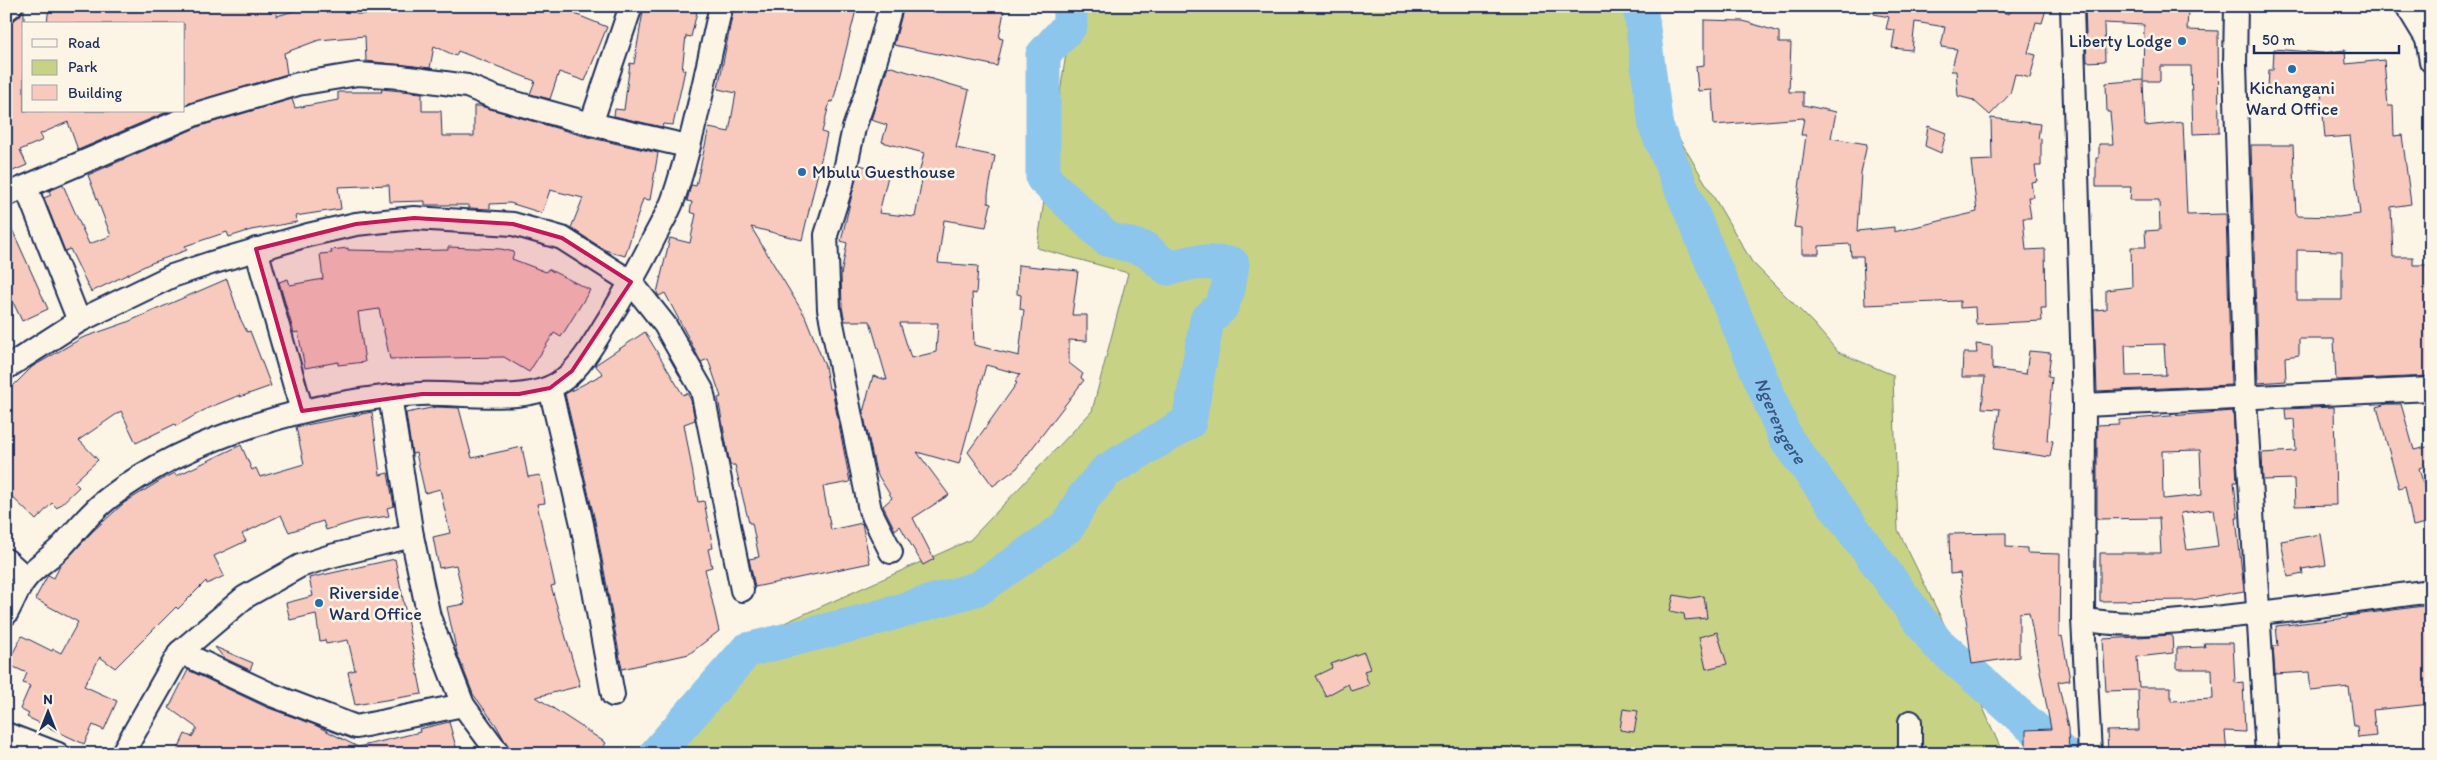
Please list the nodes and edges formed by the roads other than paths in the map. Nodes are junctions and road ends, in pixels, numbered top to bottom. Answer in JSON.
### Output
{"nodes":[{"id":1,"x":11,"y":6,"type":"edge"},
{"id":2,"x":631,"y":6,"type":"edge"},
{"id":3,"x":721,"y":6,"type":"edge"},
{"id":4,"x":891,"y":6,"type":"edge"},
{"id":5,"x":2072,"y":6,"type":"edge"},
{"id":6,"x":2236,"y":6,"type":"edge"},
{"id":7,"x":2407,"y":6,"type":"edge"},
{"id":8,"x":2428,"y":6,"type":"edge"},
{"id":9,"x":6,"y":10,"type":"edge"},
{"id":10,"x":2430,"y":45,"type":"edge"},
{"id":11,"x":591,"y":124,"type":"junction"},
{"id":12,"x":687,"y":146,"type":"junction"},
{"id":13,"x":16,"y":191,"type":"edge"},
{"id":14,"x":256,"y":249,"type":"junction"},
{"id":15,"x":631,"y":282,"type":"junction"},
{"id":16,"x":79,"y":321,"type":"junction"},
{"id":17,"x":6,"y":368,"type":"edge"},
{"id":18,"x":550,"y":388,"type":"junction"},
{"id":19,"x":2431,"y":389,"type":"edge"},
{"id":20,"x":390,"y":396,"type":"junction"},
{"id":21,"x":2244,"y":399,"type":"junction"},
{"id":22,"x":2084,"y":404,"type":"junction"},
{"id":23,"x":302,"y":411,"type":"junction"},
{"id":24,"x":412,"y":536,"type":"junction"},
{"id":25,"x":891,"y":552,"type":"dead end"},
{"id":26,"x":6,"y":560,"type":"edge"},
{"id":27,"x":26,"y":578,"type":"junction"},
{"id":28,"x":742,"y":590,"type":"dead end"},
{"id":29,"x":2431,"y":591,"type":"edge"},
{"id":30,"x":6,"y":614,"type":"edge"},
{"id":31,"x":2257,"y":614,"type":"junction"},
{"id":32,"x":2083,"y":618,"type":"junction"},
{"id":33,"x":180,"y":652,"type":"junction"},
{"id":34,"x":613,"y":695,"type":"dead end"},
{"id":35,"x":463,"y":705,"type":"junction"},
{"id":36,"x":1910,"y":722,"type":"dead end"},
{"id":37,"x":12,"y":742,"type":"edge"},
{"id":38,"x":58,"y":754,"type":"edge"},
{"id":39,"x":122,"y":754,"type":"edge"},
{"id":40,"x":499,"y":754,"type":"edge"},
{"id":41,"x":1910,"y":754,"type":"edge"},
{"id":42,"x":2090,"y":754,"type":"edge"},
{"id":43,"x":2267,"y":754,"type":"edge"}],
"edges":[{"from":1,"to":9,"type":"street"},
{"from":2,"to":11,"type":"street"},
{"from":3,"to":12,"type":"street"},
{"from":4,"to":25,"type":"street"},
{"from":5,"to":22,"type":"street"},
{"from":6,"to":21,"type":"street"},
{"from":7,"to":10,"type":"street"},
{"from":8,"to":10,"type":"street"},
{"from":11,"to":12,"type":"street"},
{"from":11,"to":13,"type":"street"},
{"from":12,"to":15,"type":"street"},
{"from":13,"to":16,"type":"street"},
{"from":14,"to":15,"type":"street"},
{"from":14,"to":16,"type":"street"},
{"from":14,"to":23,"type":"street"},
{"from":15,"to":18,"type":"street"},
{"from":15,"to":28,"type":"street"},
{"from":16,"to":17,"type":"street"},
{"from":18,"to":20,"type":"street"},
{"from":18,"to":34,"type":"street"},
{"from":19,"to":21,"type":"street"},
{"from":20,"to":23,"type":"street"},
{"from":20,"to":24,"type":"street"},
{"from":21,"to":22,"type":"street"},
{"from":21,"to":31,"type":"street"},
{"from":22,"to":32,"type":"street"},
{"from":23,"to":27,"type":"street"},
{"from":24,"to":33,"type":"street"},
{"from":24,"to":35,"type":"street"},
{"from":26,"to":27,"type":"street"},
{"from":27,"to":30,"type":"street"},
{"from":29,"to":31,"type":"street"},
{"from":31,"to":32,"type":"street"},
{"from":31,"to":43,"type":"street"},
{"from":32,"to":42,"type":"street"},
{"from":33,"to":35,"type":"street"},
{"from":33,"to":39,"type":"street"},
{"from":35,"to":40,"type":"street"},
{"from":36,"to":41,"type":"street"},
{"from":37,"to":38,"type":"street"}]}
